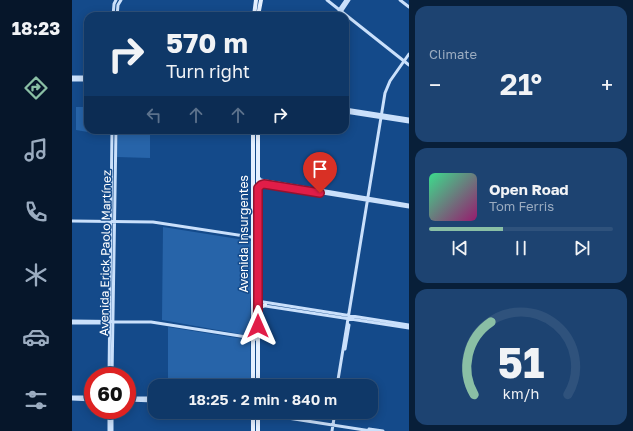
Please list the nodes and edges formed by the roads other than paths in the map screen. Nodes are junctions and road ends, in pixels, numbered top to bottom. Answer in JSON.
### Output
{"nodes":[{"id":1,"x":116,"y":0,"type":"edge"},
{"id":2,"x":120,"y":0,"type":"edge"},
{"id":3,"x":256,"y":0,"type":"edge"},
{"id":4,"x":261,"y":0,"type":"edge"},
{"id":5,"x":324,"y":0,"type":"edge"},
{"id":6,"x":327,"y":0,"type":"edge"},
{"id":7,"x":346,"y":0,"type":"edge"},
{"id":8,"x":349,"y":0,"type":"edge"},
{"id":9,"x":400,"y":0,"type":"edge"},
{"id":10,"x":409,"y":7,"type":"edge"},
{"id":11,"x":340,"y":11,"type":"junction"},
{"id":12,"x":113,"y":12,"type":"edge"},
{"id":13,"x":117,"y":12,"type":"edge"},
{"id":14,"x":254,"y":12,"type":"edge"},
{"id":15,"x":259,"y":12,"type":"edge"},
{"id":16,"x":349,"y":18,"type":"edge"},
{"id":17,"x":349,"y":20,"type":"edge"},
{"id":18,"x":409,"y":55,"type":"edge"},
{"id":19,"x":404,"y":62,"type":"junction"},
{"id":20,"x":409,"y":66,"type":"edge"},
{"id":21,"x":72,"y":79,"type":"edge"},
{"id":22,"x":84,"y":79,"type":"edge"},
{"id":23,"x":349,"y":111,"type":"edge"},
{"id":24,"x":382,"y":116,"type":"junction"},
{"id":25,"x":409,"y":120,"type":"edge"},
{"id":26,"x":112,"y":134,"type":"edge"},
{"id":27,"x":116,"y":134,"type":"edge"},
{"id":28,"x":253,"y":134,"type":"edge"},
{"id":29,"x":258,"y":134,"type":"edge"},
{"id":30,"x":258,"y":175,"type":"junction"},
{"id":31,"x":258,"y":188,"type":"junction"},
{"id":32,"x":369,"y":199,"type":"junction"},
{"id":33,"x":255,"y":200,"type":"junction"},
{"id":34,"x":409,"y":206,"type":"edge"},
{"id":35,"x":72,"y":222,"type":"edge"},
{"id":36,"x":113,"y":223,"type":"junction"},
{"id":37,"x":255,"y":238,"type":"junction"},
{"id":38,"x":256,"y":293,"type":"junction"},
{"id":39,"x":255,"y":303,"type":"junction"},
{"id":40,"x":264,"y":304,"type":"junction"},
{"id":41,"x":258,"y":314,"type":"junction"},
{"id":42,"x":349,"y":317,"type":"junction"},
{"id":43,"x":72,"y":322,"type":"edge"},
{"id":44,"x":111,"y":322,"type":"junction"},
{"id":45,"x":409,"y":327,"type":"edge"},
{"id":46,"x":256,"y":339,"type":"junction"},
{"id":47,"x":111,"y":367,"type":"edge"},
{"id":48,"x":253,"y":379,"type":"edge"},
{"id":49,"x":258,"y":379,"type":"edge"},
{"id":50,"x":339,"y":379,"type":"edge"},
{"id":51,"x":72,"y":398,"type":"edge"},
{"id":52,"x":84,"y":398,"type":"edge"},
{"id":53,"x":136,"y":399,"type":"edge"},
{"id":54,"x":148,"y":400,"type":"edge"},
{"id":55,"x":109,"y":419,"type":"edge"},
{"id":56,"x":112,"y":419,"type":"edge"},
{"id":57,"x":255,"y":419,"type":"edge"},
{"id":58,"x":256,"y":419,"type":"edge"},
{"id":59,"x":300,"y":419,"type":"edge"},
{"id":60,"x":333,"y":419,"type":"edge"},
{"id":61,"x":332,"y":424,"type":"junction"},
{"id":62,"x":109,"y":431,"type":"edge"},
{"id":63,"x":112,"y":431,"type":"edge"},
{"id":64,"x":254,"y":431,"type":"edge"},
{"id":65,"x":258,"y":431,"type":"edge"},
{"id":66,"x":331,"y":431,"type":"edge"},
{"id":67,"x":371,"y":431,"type":"edge"},
{"id":68,"x":383,"y":431,"type":"edge"}],
"edges":[{"from":1,"to":12,"type":"main road"},
{"from":2,"to":13,"type":"main road"},
{"from":3,"to":14,"type":"main road"},
{"from":4,"to":15,"type":"main road"},
{"from":5,"to":11,"type":"main road"},
{"from":6,"to":11,"type":"main road"},
{"from":7,"to":11,"type":"main road"},
{"from":8,"to":11,"type":"main road"},
{"from":9,"to":10,"type":"main road"},
{"from":16,"to":19,"type":"main road"},
{"from":17,"to":19,"type":"main road"},
{"from":18,"to":19,"type":"main road"},
{"from":19,"to":20,"type":"main road"},
{"from":19,"to":24,"type":"main road"},
{"from":21,"to":22,"type":"main road"},
{"from":23,"to":24,"type":"main road"},
{"from":24,"to":25,"type":"main road"},
{"from":24,"to":32,"type":"main road"},
{"from":26,"to":36,"type":"main road","name":"Avenida Erick Paolo Martínez"},
{"from":27,"to":36,"type":"main road","name":"Avenida Erick Paolo Martínez"},
{"from":28,"to":33,"type":"main road","name":"Avenida Insurgentes"},
{"from":29,"to":30,"type":"main road","name":"Avenida Insurgentes"},
{"from":30,"to":31,"type":"main road","name":"Avenida Insurgentes"},
{"from":30,"to":32,"type":"main road"},
{"from":31,"to":32,"type":"main road"},
{"from":31,"to":33,"type":"main road","name":"Avenida Insurgentes"},
{"from":32,"to":34,"type":"main road"},
{"from":32,"to":42,"type":"main road"},
{"from":33,"to":37,"type":"main road","name":"Avenida Insurgentes"},
{"from":35,"to":36,"type":"main road"},
{"from":36,"to":37,"type":"main road"},
{"from":36,"to":44,"type":"main road","name":"Avenida Erick Paolo Martínez"},
{"from":37,"to":38,"type":"main road","name":"Avenida Insurgentes"},
{"from":38,"to":39,"type":"main road","name":"Avenida Insurgentes"},
{"from":38,"to":40,"type":"main road"},
{"from":39,"to":40,"type":"main road"},
{"from":39,"to":41,"type":"main road","name":"Avenida Insurgentes"},
{"from":39,"to":46,"type":"main road","name":"Avenida Insurgentes"},
{"from":40,"to":41,"type":"main road"},
{"from":40,"to":42,"type":"main road"},
{"from":41,"to":46,"type":"main road","name":"Avenida Insurgentes"},
{"from":42,"to":45,"type":"main road"},
{"from":42,"to":50,"type":"main road"},
{"from":43,"to":44,"type":"main road"},
{"from":44,"to":46,"type":"main road"},
{"from":44,"to":47,"type":"main road","name":"Avenida Erick Paolo Martínez"},
{"from":46,"to":48,"type":"main road","name":"Avenida Insurgentes"},
{"from":46,"to":49,"type":"main road","name":"Avenida Insurgentes"},
{"from":51,"to":52,"type":"main road"},
{"from":53,"to":54,"type":"main road"},
{"from":55,"to":62,"type":"main road"},
{"from":56,"to":63,"type":"main road"},
{"from":57,"to":64,"type":"main road"},
{"from":58,"to":65,"type":"main road"},
{"from":59,"to":61,"type":"main road"},
{"from":60,"to":61,"type":"main road"},
{"from":61,"to":66,"type":"main road"},
{"from":61,"to":67,"type":"main road"},
{"from":61,"to":68,"type":"main road"}]}
